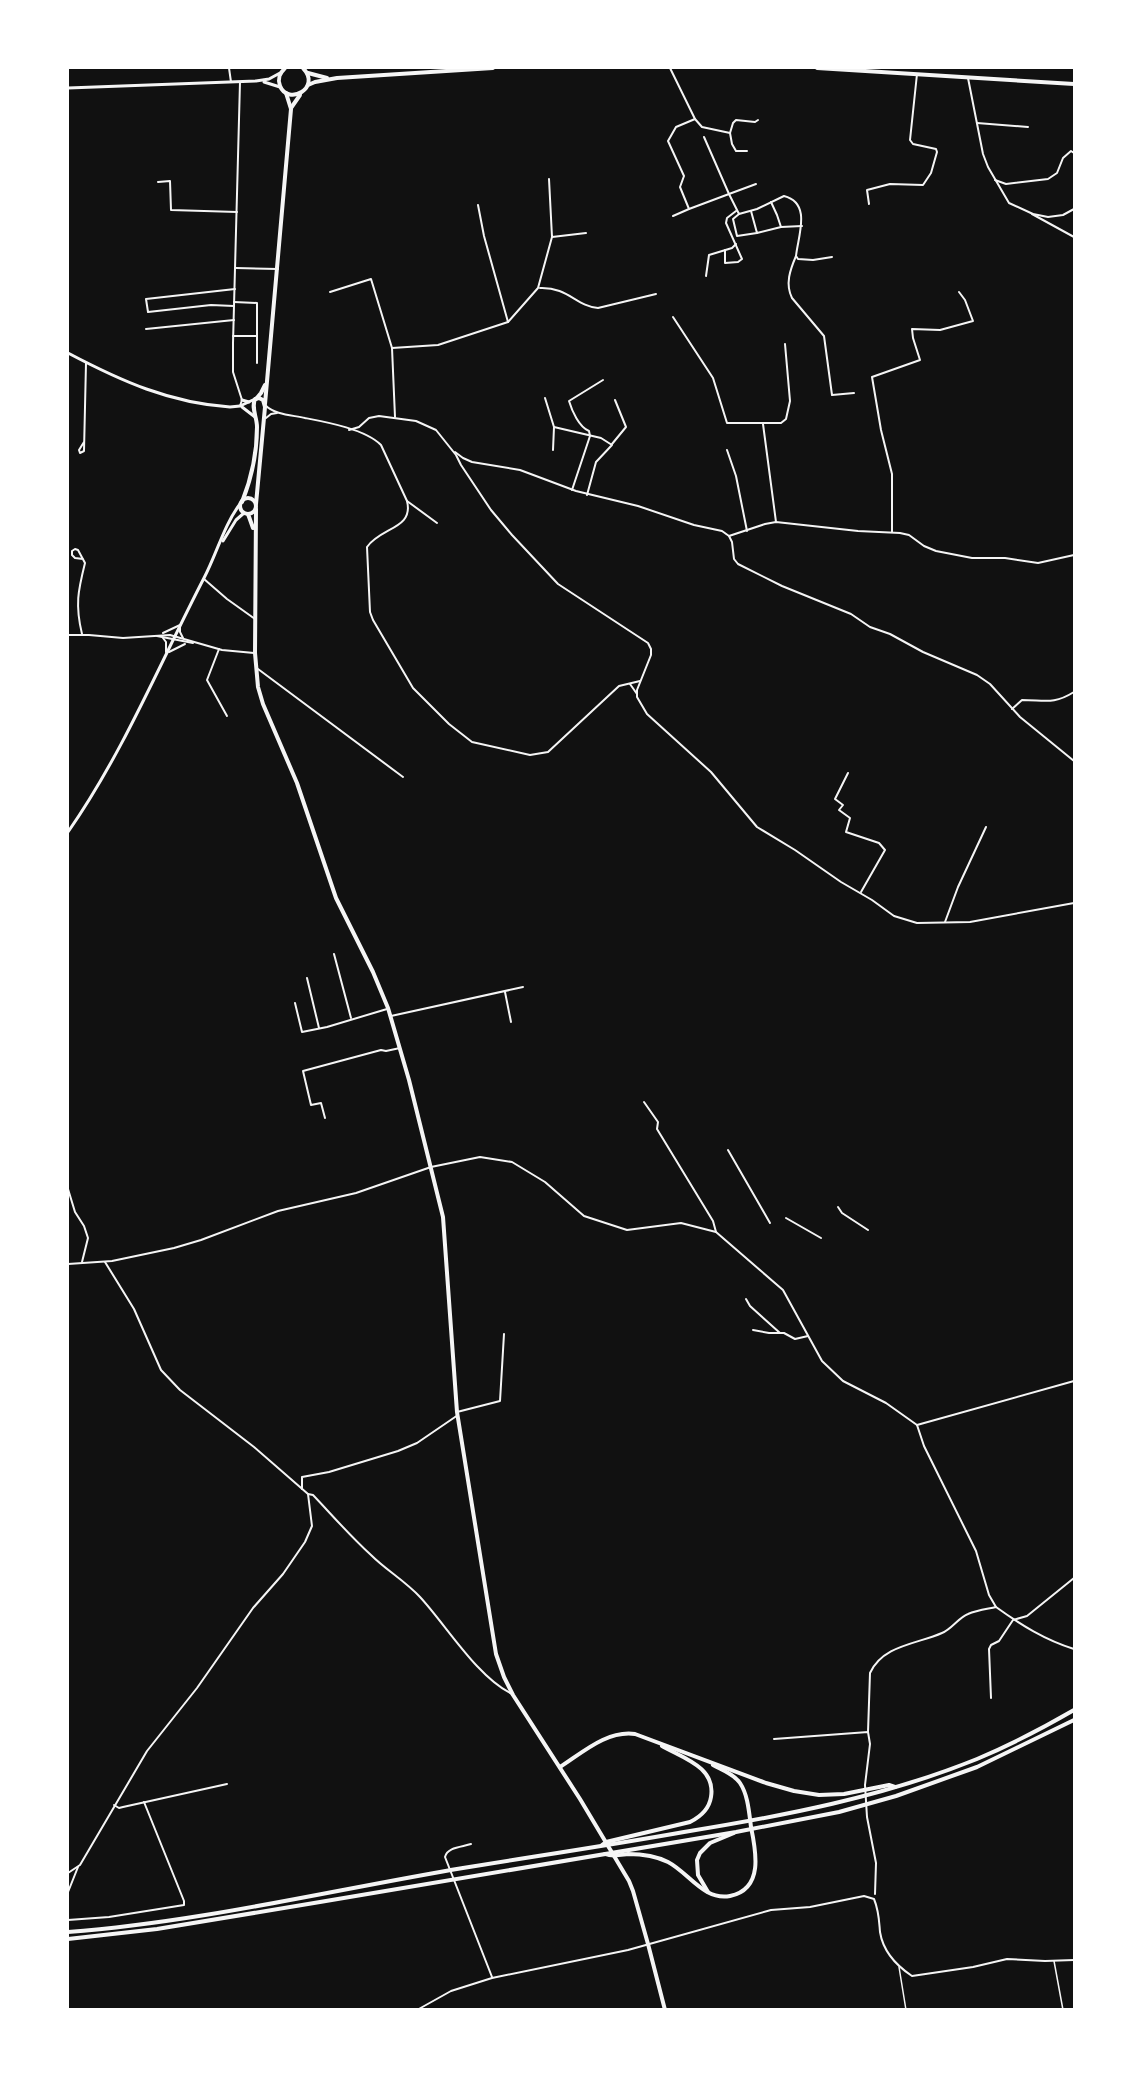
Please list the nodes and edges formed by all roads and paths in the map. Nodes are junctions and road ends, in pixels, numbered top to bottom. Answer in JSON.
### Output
{"nodes":[{"id":1,"x":229,"y":68,"type":"edge"},
{"id":2,"x":285,"y":68,"type":"edge"},
{"id":3,"x":303,"y":68,"type":"edge"},
{"id":4,"x":493,"y":68,"type":"edge"},
{"id":5,"x":670,"y":68,"type":"edge"},
{"id":6,"x":817,"y":68,"type":"edge"},
{"id":7,"x":280,"y":73,"type":"junction"},
{"id":8,"x":307,"y":73,"type":"junction"},
{"id":9,"x":917,"y":74,"type":"junction"},
{"id":10,"x":968,"y":77,"type":"junction"},
{"id":11,"x":337,"y":78,"type":"junction"},
{"id":12,"x":256,"y":81,"type":"junction"},
{"id":13,"x":231,"y":82,"type":"junction"},
{"id":14,"x":240,"y":82,"type":"junction"},
{"id":15,"x":1074,"y":84,"type":"edge"},
{"id":16,"x":308,"y":86,"type":"junction"},
{"id":17,"x":280,"y":87,"type":"junction"},
{"id":18,"x":68,"y":88,"type":"edge"},
{"id":19,"x":303,"y":91,"type":"junction"},
{"id":20,"x":286,"y":93,"type":"junction"},
{"id":21,"x":291,"y":109,"type":"junction"},
{"id":22,"x":695,"y":119,"type":"junction"},
{"id":23,"x":758,"y":120,"type":"dead end"},
{"id":24,"x":977,"y":123,"type":"junction"},
{"id":25,"x":1028,"y":126,"type":"dead end"},
{"id":26,"x":730,"y":133,"type":"junction"},
{"id":27,"x":704,"y":137,"type":"dead end"},
{"id":28,"x":747,"y":151,"type":"dead end"},
{"id":29,"x":1074,"y":153,"type":"edge"},
{"id":30,"x":549,"y":179,"type":"dead end"},
{"id":31,"x":995,"y":180,"type":"junction"},
{"id":32,"x":158,"y":182,"type":"dead end"},
{"id":33,"x":756,"y":184,"type":"dead end"},
{"id":34,"x":729,"y":194,"type":"junction"},
{"id":35,"x":771,"y":202,"type":"junction"},
{"id":36,"x":869,"y":204,"type":"dead end"},
{"id":37,"x":478,"y":206,"type":"dead end"},
{"id":38,"x":689,"y":209,"type":"junction"},
{"id":39,"x":1074,"y":209,"type":"edge"},
{"id":40,"x":751,"y":211,"type":"junction"},
{"id":41,"x":237,"y":212,"type":"junction"},
{"id":42,"x":738,"y":212,"type":"junction"},
{"id":43,"x":1030,"y":213,"type":"junction"},
{"id":44,"x":673,"y":216,"type":"dead end"},
{"id":45,"x":802,"y":226,"type":"junction"},
{"id":46,"x":781,"y":227,"type":"junction"},
{"id":47,"x":586,"y":233,"type":"dead end"},
{"id":48,"x":757,"y":233,"type":"junction"},
{"id":49,"x":552,"y":237,"type":"junction"},
{"id":50,"x":1074,"y":237,"type":"edge"},
{"id":51,"x":736,"y":244,"type":"junction"},
{"id":52,"x":725,"y":250,"type":"junction"},
{"id":53,"x":796,"y":256,"type":"junction"},
{"id":54,"x":832,"y":257,"type":"dead end"},
{"id":55,"x":235,"y":268,"type":"junction"},
{"id":56,"x":278,"y":269,"type":"junction"},
{"id":57,"x":706,"y":276,"type":"dead end"},
{"id":58,"x":538,"y":288,"type":"junction"},
{"id":59,"x":234,"y":289,"type":"junction"},
{"id":60,"x":330,"y":292,"type":"dead end"},
{"id":61,"x":959,"y":292,"type":"dead end"},
{"id":62,"x":656,"y":294,"type":"dead end"},
{"id":63,"x":234,"y":304,"type":"junction"},
{"id":64,"x":673,"y":317,"type":"dead end"},
{"id":65,"x":234,"y":320,"type":"junction"},
{"id":66,"x":508,"y":322,"type":"junction"},
{"id":67,"x":146,"y":328,"type":"dead end"},
{"id":68,"x":233,"y":336,"type":"junction"},
{"id":69,"x":257,"y":336,"type":"junction"},
{"id":70,"x":785,"y":344,"type":"dead end"},
{"id":71,"x":392,"y":348,"type":"junction"},
{"id":72,"x":68,"y":354,"type":"edge"},
{"id":73,"x":86,"y":363,"type":"junction"},
{"id":74,"x":257,"y":363,"type":"dead end"},
{"id":75,"x":267,"y":378,"type":"junction"},
{"id":76,"x":603,"y":380,"type":"dead end"},
{"id":77,"x":854,"y":393,"type":"dead end"},
{"id":78,"x":545,"y":398,"type":"dead end"},
{"id":79,"x":242,"y":400,"type":"junction"},
{"id":80,"x":253,"y":400,"type":"junction"},
{"id":81,"x":615,"y":400,"type":"dead end"},
{"id":82,"x":265,"y":404,"type":"junction"},
{"id":83,"x":240,"y":406,"type":"junction"},
{"id":84,"x":279,"y":413,"type":"junction"},
{"id":85,"x":394,"y":417,"type":"junction"},
{"id":86,"x":256,"y":418,"type":"junction"},
{"id":87,"x":264,"y":423,"type":"junction"},
{"id":88,"x":763,"y":423,"type":"junction"},
{"id":89,"x":554,"y":427,"type":"junction"},
{"id":90,"x":349,"y":430,"type":"junction"},
{"id":91,"x":590,"y":436,"type":"junction"},
{"id":92,"x":84,"y":442,"type":"dead end"},
{"id":93,"x":612,"y":445,"type":"junction"},
{"id":94,"x":451,"y":448,"type":"junction"},
{"id":95,"x":553,"y":450,"type":"dead end"},
{"id":96,"x":727,"y":450,"type":"dead end"},
{"id":97,"x":572,"y":490,"type":"junction"},
{"id":98,"x":587,"y":495,"type":"junction"},
{"id":99,"x":407,"y":501,"type":"junction"},
{"id":100,"x":241,"y":503,"type":"junction"},
{"id":101,"x":256,"y":506,"type":"junction"},
{"id":102,"x":246,"y":514,"type":"junction"},
{"id":103,"x":776,"y":522,"type":"junction"},
{"id":104,"x":437,"y":524,"type":"dead end"},
{"id":105,"x":747,"y":531,"type":"junction"},
{"id":106,"x":892,"y":532,"type":"junction"},
{"id":107,"x":729,"y":536,"type":"junction"},
{"id":108,"x":255,"y":537,"type":"junction"},
{"id":109,"x":219,"y":548,"type":"junction"},
{"id":110,"x":1074,"y":555,"type":"edge"},
{"id":111,"x":83,"y":559,"type":"dead end"},
{"id":112,"x":204,"y":579,"type":"junction"},
{"id":113,"x":255,"y":619,"type":"junction"},
{"id":114,"x":180,"y":625,"type":"junction"},
{"id":115,"x":68,"y":635,"type":"edge"},
{"id":116,"x":82,"y":635,"type":"junction"},
{"id":117,"x":155,"y":635,"type":"junction"},
{"id":118,"x":160,"y":636,"type":"junction"},
{"id":119,"x":174,"y":638,"type":"junction"},
{"id":120,"x":183,"y":638,"type":"junction"},
{"id":121,"x":187,"y":643,"type":"junction"},
{"id":122,"x":196,"y":643,"type":"junction"},
{"id":123,"x":219,"y":650,"type":"junction"},
{"id":124,"x":255,"y":654,"type":"junction"},
{"id":125,"x":165,"y":655,"type":"junction"},
{"id":126,"x":256,"y":668,"type":"junction"},
{"id":127,"x":640,"y":681,"type":"junction"},
{"id":128,"x":630,"y":684,"type":"junction"},
{"id":129,"x":1074,"y":692,"type":"edge"},
{"id":130,"x":637,"y":694,"type":"junction"},
{"id":131,"x":1012,"y":709,"type":"junction"},
{"id":132,"x":226,"y":716,"type":"dead end"},
{"id":133,"x":1074,"y":761,"type":"edge"},
{"id":134,"x":848,"y":773,"type":"dead end"},
{"id":135,"x":402,"y":777,"type":"dead end"},
{"id":136,"x":986,"y":827,"type":"dead end"},
{"id":137,"x":68,"y":832,"type":"edge"},
{"id":138,"x":861,"y":893,"type":"junction"},
{"id":139,"x":1074,"y":903,"type":"edge"},
{"id":140,"x":945,"y":922,"type":"junction"},
{"id":141,"x":334,"y":954,"type":"dead end"},
{"id":142,"x":307,"y":978,"type":"dead end"},
{"id":143,"x":523,"y":987,"type":"dead end"},
{"id":144,"x":505,"y":991,"type":"junction"},
{"id":145,"x":295,"y":1003,"type":"dead end"},
{"id":146,"x":388,"y":1008,"type":"junction"},
{"id":147,"x":390,"y":1016,"type":"junction"},
{"id":148,"x":351,"y":1020,"type":"junction"},
{"id":149,"x":511,"y":1022,"type":"dead end"},
{"id":150,"x":320,"y":1029,"type":"junction"},
{"id":151,"x":400,"y":1048,"type":"junction"},
{"id":152,"x":644,"y":1102,"type":"dead end"},
{"id":153,"x":325,"y":1118,"type":"dead end"},
{"id":154,"x":728,"y":1150,"type":"dead end"},
{"id":155,"x":431,"y":1167,"type":"junction"},
{"id":156,"x":68,"y":1189,"type":"edge"},
{"id":157,"x":838,"y":1207,"type":"dead end"},
{"id":158,"x":786,"y":1218,"type":"dead end"},
{"id":159,"x":770,"y":1223,"type":"dead end"},
{"id":160,"x":868,"y":1230,"type":"dead end"},
{"id":161,"x":716,"y":1232,"type":"junction"},
{"id":162,"x":821,"y":1238,"type":"dead end"},
{"id":163,"x":105,"y":1262,"type":"junction"},
{"id":164,"x":82,"y":1263,"type":"junction"},
{"id":165,"x":68,"y":1264,"type":"edge"},
{"id":166,"x":746,"y":1299,"type":"dead end"},
{"id":167,"x":753,"y":1330,"type":"dead end"},
{"id":168,"x":780,"y":1333,"type":"junction"},
{"id":169,"x":504,"y":1334,"type":"dead end"},
{"id":170,"x":808,"y":1336,"type":"junction"},
{"id":171,"x":1074,"y":1381,"type":"edge"},
{"id":172,"x":458,"y":1414,"type":"junction"},
{"id":173,"x":917,"y":1425,"type":"junction"},
{"id":174,"x":302,"y":1489,"type":"junction"},
{"id":175,"x":308,"y":1494,"type":"junction"},
{"id":176,"x":1074,"y":1578,"type":"edge"},
{"id":177,"x":996,"y":1607,"type":"junction"},
{"id":178,"x":1013,"y":1620,"type":"junction"},
{"id":179,"x":1074,"y":1649,"type":"edge"},
{"id":180,"x":513,"y":1695,"type":"junction"},
{"id":181,"x":991,"y":1698,"type":"dead end"},
{"id":182,"x":1074,"y":1710,"type":"edge"},
{"id":183,"x":1074,"y":1720,"type":"edge"},
{"id":184,"x":868,"y":1732,"type":"junction"},
{"id":185,"x":774,"y":1739,"type":"dead end"},
{"id":186,"x":653,"y":1741,"type":"junction"},
{"id":187,"x":700,"y":1759,"type":"junction"},
{"id":188,"x":560,"y":1767,"type":"junction"},
{"id":189,"x":227,"y":1784,"type":"dead end"},
{"id":190,"x":895,"y":1787,"type":"junction"},
{"id":191,"x":144,"y":1802,"type":"junction"},
{"id":192,"x":114,"y":1805,"type":"junction"},
{"id":193,"x":736,"y":1832,"type":"junction"},
{"id":194,"x":621,"y":1840,"type":"junction"},
{"id":195,"x":471,"y":1844,"type":"dead end"},
{"id":196,"x":605,"y":1854,"type":"junction"},
{"id":197,"x":80,"y":1865,"type":"junction"},
{"id":198,"x":68,"y":1874,"type":"edge"},
{"id":199,"x":68,"y":1892,"type":"edge"},
{"id":200,"x":708,"y":1892,"type":"junction"},
{"id":201,"x":875,"y":1894,"type":"dead end"},
{"id":202,"x":68,"y":1920,"type":"edge"},
{"id":203,"x":68,"y":1932,"type":"edge"},
{"id":204,"x":68,"y":1939,"type":"edge"},
{"id":205,"x":648,"y":1944,"type":"junction"},
{"id":206,"x":1074,"y":1960,"type":"edge"},
{"id":207,"x":1054,"y":1961,"type":"junction"},
{"id":208,"x":899,"y":1967,"type":"junction"},
{"id":209,"x":492,"y":1977,"type":"junction"},
{"id":210,"x":417,"y":2010,"type":"edge"},
{"id":211,"x":665,"y":2010,"type":"edge"},
{"id":212,"x":906,"y":2010,"type":"edge"},
{"id":213,"x":1063,"y":2010,"type":"edge"}],
"edges":[{"from":1,"to":13,"type":"street"},
{"from":2,"to":7,"type":"main road"},
{"from":3,"to":8,"type":"main road"},
{"from":4,"to":11,"type":"main road"},
{"from":5,"to":22,"type":"street"},
{"from":6,"to":9,"type":"main road"},
{"from":7,"to":12,"type":"main road"},
{"from":7,"to":17,"type":"main road"},
{"from":8,"to":11,"type":"main road"},
{"from":8,"to":16,"type":"main road"},
{"from":9,"to":10,"type":"main road"},
{"from":9,"to":36,"type":"street"},
{"from":10,"to":15,"type":"main road"},
{"from":10,"to":24,"type":"street"},
{"from":11,"to":16,"type":"main road"},
{"from":12,"to":14,"type":"main road"},
{"from":12,"to":17,"type":"main road"},
{"from":13,"to":14,"type":"main road"},
{"from":13,"to":18,"type":"main road"},
{"from":14,"to":41,"type":"street"},
{"from":16,"to":19,"type":"main road"},
{"from":17,"to":20,"type":"main road"},
{"from":19,"to":20,"type":"main road"},
{"from":19,"to":21,"type":"main road"},
{"from":20,"to":21,"type":"main road"},
{"from":21,"to":56,"type":"main road"},
{"from":22,"to":26,"type":"street"},
{"from":22,"to":38,"type":"street"},
{"from":23,"to":26,"type":"street"},
{"from":24,"to":25,"type":"street"},
{"from":24,"to":31,"type":"street"},
{"from":26,"to":28,"type":"street"},
{"from":27,"to":34,"type":"street"},
{"from":29,"to":31,"type":"street"},
{"from":30,"to":49,"type":"street"},
{"from":31,"to":43,"type":"street"},
{"from":32,"to":41,"type":"street"},
{"from":33,"to":34,"type":"street"},
{"from":34,"to":38,"type":"street"},
{"from":34,"to":42,"type":"street"},
{"from":35,"to":40,"type":"street"},
{"from":35,"to":45,"type":"street"},
{"from":35,"to":46,"type":"street"},
{"from":37,"to":66,"type":"street"},
{"from":38,"to":44,"type":"street"},
{"from":39,"to":43,"type":"street"},
{"from":40,"to":42,"type":"street"},
{"from":40,"to":48,"type":"street"},
{"from":41,"to":55,"type":"street"},
{"from":42,"to":48,"type":"street"},
{"from":42,"to":51,"type":"street"},
{"from":43,"to":50,"type":"street"},
{"from":45,"to":46,"type":"street"},
{"from":45,"to":53,"type":"street"},
{"from":46,"to":48,"type":"street"},
{"from":47,"to":49,"type":"street"},
{"from":49,"to":58,"type":"street"},
{"from":51,"to":52,"type":"street"},
{"from":51,"to":52,"type":"street"},
{"from":52,"to":57,"type":"street"},
{"from":53,"to":54,"type":"street"},
{"from":53,"to":77,"type":"street"},
{"from":55,"to":56,"type":"street"},
{"from":55,"to":59,"type":"street"},
{"from":56,"to":75,"type":"main road"},
{"from":58,"to":62,"type":"street"},
{"from":58,"to":66,"type":"street"},
{"from":59,"to":63,"type":"street"},
{"from":59,"to":63,"type":"street"},
{"from":60,"to":71,"type":"street"},
{"from":61,"to":106,"type":"street"},
{"from":63,"to":65,"type":"street"},
{"from":63,"to":69,"type":"street"},
{"from":64,"to":88,"type":"street"},
{"from":65,"to":67,"type":"street"},
{"from":65,"to":68,"type":"street"},
{"from":66,"to":71,"type":"street"},
{"from":68,"to":69,"type":"street"},
{"from":68,"to":79,"type":"street"},
{"from":69,"to":74,"type":"street"},
{"from":70,"to":88,"type":"street"},
{"from":71,"to":85,"type":"street"},
{"from":72,"to":73,"type":"main road"},
{"from":73,"to":83,"type":"main road"},
{"from":73,"to":92,"type":"street"},
{"from":75,"to":80,"type":"main road"},
{"from":75,"to":82,"type":"main road"},
{"from":76,"to":91,"type":"street"},
{"from":78,"to":89,"type":"street"},
{"from":79,"to":80,"type":"main road"},
{"from":79,"to":83,"type":"street"},
{"from":80,"to":82,"type":"main road"},
{"from":80,"to":83,"type":"main road"},
{"from":80,"to":86,"type":"main road"},
{"from":81,"to":93,"type":"street"},
{"from":82,"to":84,"type":"street"},
{"from":82,"to":87,"type":"main road"},
{"from":83,"to":86,"type":"main road"},
{"from":84,"to":87,"type":"street"},
{"from":84,"to":90,"type":"street"},
{"from":85,"to":90,"type":"street"},
{"from":85,"to":94,"type":"street"},
{"from":86,"to":100,"type":"main road"},
{"from":87,"to":101,"type":"main road"},
{"from":88,"to":103,"type":"street"},
{"from":89,"to":91,"type":"street"},
{"from":89,"to":95,"type":"street"},
{"from":90,"to":99,"type":"street"},
{"from":91,"to":93,"type":"street"},
{"from":91,"to":97,"type":"street"},
{"from":93,"to":98,"type":"street"},
{"from":94,"to":97,"type":"street"},
{"from":94,"to":127,"type":"street"},
{"from":96,"to":105,"type":"street"},
{"from":97,"to":98,"type":"street"},
{"from":98,"to":107,"type":"street"},
{"from":99,"to":104,"type":"street"},
{"from":99,"to":128,"type":"street"},
{"from":100,"to":101,"type":"main road"},
{"from":100,"to":102,"type":"main road"},
{"from":100,"to":109,"type":"main road"},
{"from":101,"to":102,"type":"main road"},
{"from":101,"to":108,"type":"main road"},
{"from":102,"to":108,"type":"main road"},
{"from":102,"to":109,"type":"main road"},
{"from":103,"to":105,"type":"street"},
{"from":103,"to":106,"type":"street"},
{"from":105,"to":107,"type":"street"},
{"from":106,"to":110,"type":"street"},
{"from":107,"to":131,"type":"street"},
{"from":108,"to":113,"type":"main road"},
{"from":109,"to":112,"type":"main road"},
{"from":111,"to":116,"type":"street"},
{"from":112,"to":113,"type":"street"},
{"from":112,"to":114,"type":"main road"},
{"from":113,"to":124,"type":"main road"},
{"from":114,"to":117,"type":"street"},
{"from":114,"to":119,"type":"main road"},
{"from":114,"to":120,"type":"street"},
{"from":115,"to":116,"type":"street"},
{"from":116,"to":117,"type":"street"},
{"from":117,"to":118,"type":"street"},
{"from":117,"to":119,"type":"street"},
{"from":118,"to":119,"type":"street"},
{"from":118,"to":125,"type":"street"},
{"from":119,"to":120,"type":"street"},
{"from":119,"to":121,"type":"street"},
{"from":119,"to":125,"type":"main road"},
{"from":120,"to":122,"type":"street"},
{"from":121,"to":122,"type":"street"},
{"from":121,"to":125,"type":"street"},
{"from":122,"to":123,"type":"street"},
{"from":123,"to":124,"type":"street"},
{"from":123,"to":132,"type":"street"},
{"from":124,"to":126,"type":"main road"},
{"from":125,"to":137,"type":"main road"},
{"from":126,"to":135,"type":"street"},
{"from":126,"to":146,"type":"main road"},
{"from":127,"to":128,"type":"street"},
{"from":127,"to":130,"type":"street"},
{"from":128,"to":130,"type":"street"},
{"from":129,"to":131,"type":"street"},
{"from":130,"to":138,"type":"street"},
{"from":131,"to":133,"type":"street"},
{"from":134,"to":138,"type":"street"},
{"from":136,"to":140,"type":"street"},
{"from":138,"to":140,"type":"street"},
{"from":139,"to":140,"type":"street"},
{"from":141,"to":148,"type":"street"},
{"from":142,"to":150,"type":"street"},
{"from":143,"to":144,"type":"street"},
{"from":144,"to":147,"type":"street"},
{"from":144,"to":149,"type":"street"},
{"from":145,"to":150,"type":"street"},
{"from":146,"to":147,"type":"main road"},
{"from":146,"to":148,"type":"street"},
{"from":147,"to":151,"type":"main road"},
{"from":148,"to":150,"type":"street"},
{"from":151,"to":153,"type":"street"},
{"from":151,"to":155,"type":"main road"},
{"from":152,"to":161,"type":"street"},
{"from":154,"to":159,"type":"street"},
{"from":155,"to":161,"type":"street"},
{"from":155,"to":163,"type":"street"},
{"from":155,"to":172,"type":"main road"},
{"from":156,"to":164,"type":"street"},
{"from":157,"to":160,"type":"street"},
{"from":158,"to":162,"type":"street"},
{"from":161,"to":170,"type":"street"},
{"from":163,"to":164,"type":"street"},
{"from":163,"to":174,"type":"street"},
{"from":164,"to":165,"type":"street"},
{"from":166,"to":168,"type":"street"},
{"from":167,"to":168,"type":"street"},
{"from":168,"to":170,"type":"street"},
{"from":169,"to":172,"type":"street"},
{"from":170,"to":173,"type":"street"},
{"from":171,"to":173,"type":"street"},
{"from":172,"to":174,"type":"street"},
{"from":172,"to":180,"type":"main road"},
{"from":173,"to":177,"type":"street"},
{"from":174,"to":175,"type":"street"},
{"from":175,"to":180,"type":"street"},
{"from":175,"to":192,"type":"street"},
{"from":176,"to":178,"type":"street"},
{"from":177,"to":178,"type":"street"},
{"from":177,"to":184,"type":"street"},
{"from":178,"to":179,"type":"street"},
{"from":178,"to":181,"type":"street"},
{"from":180,"to":188,"type":"main road"},
{"from":182,"to":190,"type":"main road"},
{"from":183,"to":193,"type":"main road"},
{"from":184,"to":185,"type":"street"},
{"from":184,"to":201,"type":"street"},
{"from":186,"to":187,"type":"main road"},
{"from":186,"to":188,"type":"main road"},
{"from":186,"to":194,"type":"main road"},
{"from":187,"to":190,"type":"main road"},
{"from":187,"to":200,"type":"main road"},
{"from":188,"to":205,"type":"main road"},
{"from":189,"to":191,"type":"street"},
{"from":190,"to":194,"type":"main road"},
{"from":191,"to":192,"type":"street"},
{"from":191,"to":202,"type":"street"},
{"from":192,"to":197,"type":"street"},
{"from":193,"to":196,"type":"main road"},
{"from":193,"to":200,"type":"main road"},
{"from":194,"to":203,"type":"main road"},
{"from":195,"to":209,"type":"street"},
{"from":196,"to":200,"type":"main road"},
{"from":196,"to":204,"type":"main road"},
{"from":197,"to":198,"type":"street"},
{"from":197,"to":199,"type":"street"},
{"from":205,"to":208,"type":"street"},
{"from":205,"to":209,"type":"street"},
{"from":205,"to":211,"type":"main road"},
{"from":206,"to":207,"type":"street"},
{"from":207,"to":208,"type":"street"},
{"from":207,"to":213,"type":"lane"},
{"from":208,"to":212,"type":"lane"},
{"from":209,"to":210,"type":"street"}]}
